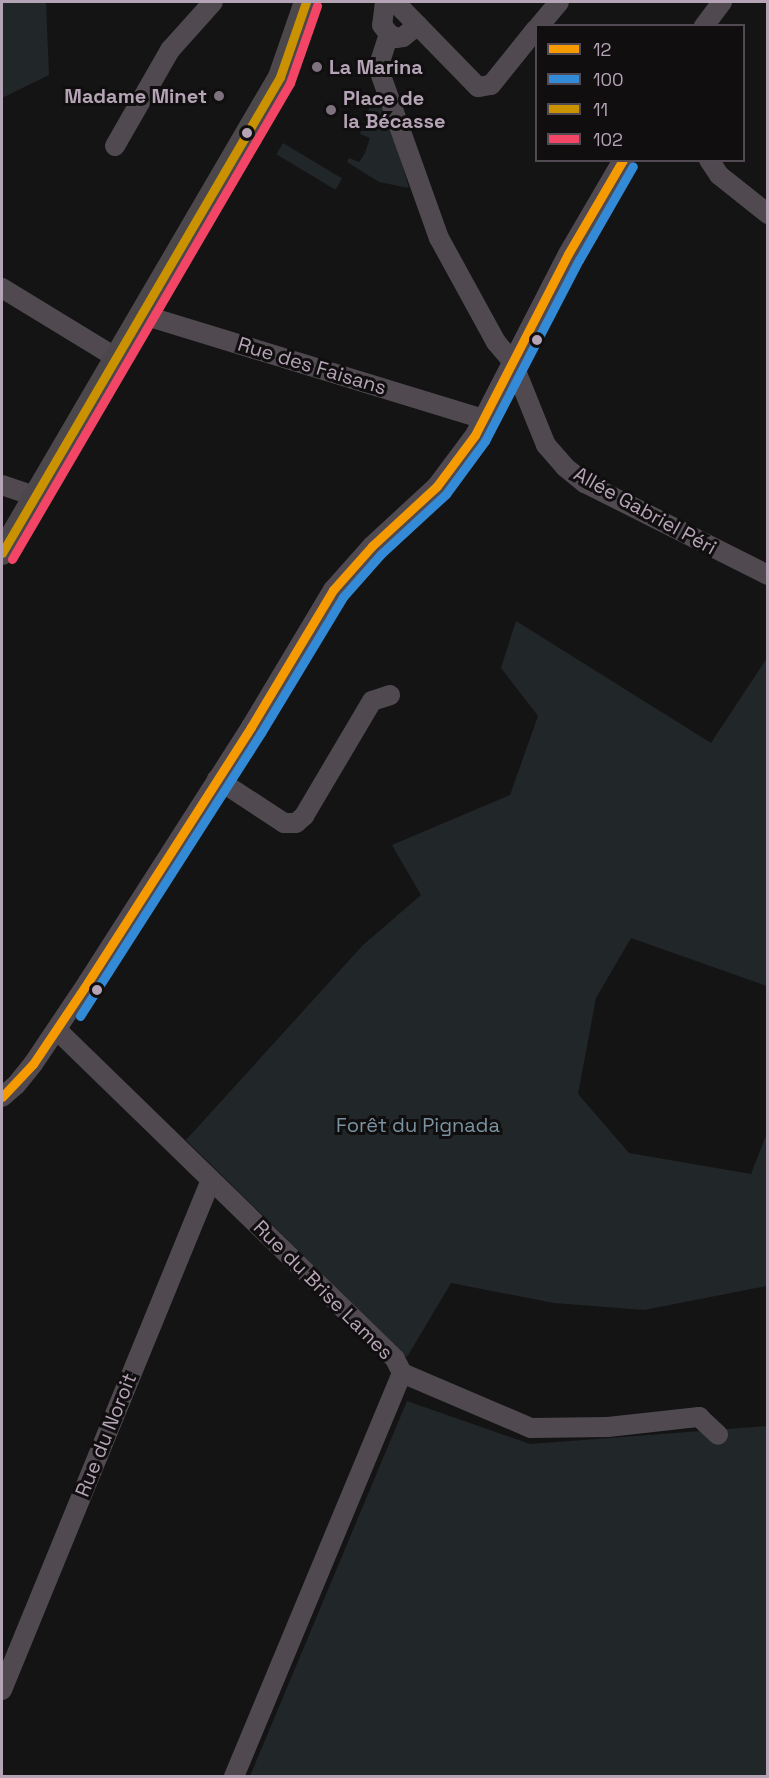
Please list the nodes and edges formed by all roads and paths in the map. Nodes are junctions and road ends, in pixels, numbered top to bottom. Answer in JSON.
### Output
{"nodes":[{"id":1,"x":213,"y":2,"type":"edge"},
{"id":2,"x":306,"y":2,"type":"edge"},
{"id":3,"x":385,"y":2,"type":"edge"},
{"id":4,"x":395,"y":2,"type":"edge"},
{"id":5,"x":559,"y":2,"type":"edge"},
{"id":6,"x":722,"y":2,"type":"edge"},
{"id":7,"x":541,"y":24,"type":"edge"},
{"id":8,"x":706,"y":24,"type":"edge"},
{"id":9,"x":418,"y":26,"type":"junction"},
{"id":10,"x":535,"y":31,"type":"edge"},
{"id":11,"x":389,"y":34,"type":"junction"},
{"id":12,"x":115,"y":146,"type":"dead end"},
{"id":13,"x":622,"y":162,"type":"edge"},
{"id":14,"x":710,"y":162,"type":"edge"},
{"id":15,"x":768,"y":214,"type":"edge"},
{"id":16,"x":2,"y":288,"type":"edge"},
{"id":17,"x":140,"y":314,"type":"junction"},
{"id":18,"x":115,"y":357,"type":"junction"},
{"id":19,"x":512,"y":362,"type":"junction"},
{"id":20,"x":484,"y":419,"type":"junction"},
{"id":21,"x":2,"y":485,"type":"edge"},
{"id":22,"x":34,"y":496,"type":"junction"},
{"id":23,"x":2,"y":553,"type":"edge"},
{"id":24,"x":768,"y":575,"type":"edge"},
{"id":25,"x":390,"y":695,"type":"dead end"},
{"id":26,"x":217,"y":779,"type":"junction"},
{"id":27,"x":57,"y":1030,"type":"junction"},
{"id":28,"x":2,"y":1097,"type":"edge"},
{"id":29,"x":211,"y":1180,"type":"junction"},
{"id":30,"x":402,"y":1373,"type":"junction"},
{"id":31,"x":718,"y":1435,"type":"dead end"},
{"id":32,"x":2,"y":1690,"type":"edge"},
{"id":33,"x":234,"y":1776,"type":"edge"}],
"edges":[{"from":1,"to":12,"type":"street"},
{"from":2,"to":17,"type":"main road"},
{"from":3,"to":11,"type":"street"},
{"from":4,"to":9,"type":"street"},
{"from":5,"to":7,"type":"street"},
{"from":6,"to":8,"type":"street"},
{"from":9,"to":10,"type":"street"},
{"from":9,"to":11,"type":"street"},
{"from":11,"to":19,"type":"street","name":"Allée Gabriel Péri"},
{"from":13,"to":19,"type":"street"},
{"from":14,"to":15,"type":"street"},
{"from":16,"to":18,"type":"street"},
{"from":17,"to":18,"type":"main road"},
{"from":17,"to":20,"type":"street","name":"Rue des Faisans"},
{"from":18,"to":22,"type":"main road"},
{"from":19,"to":20,"type":"street"},
{"from":19,"to":24,"type":"street","name":"Allée Gabriel Péri"},
{"from":20,"to":26,"type":"street"},
{"from":21,"to":22,"type":"street"},
{"from":22,"to":23,"type":"main road"},
{"from":25,"to":26,"type":"street"},
{"from":26,"to":27,"type":"street"},
{"from":27,"to":28,"type":"street"},
{"from":27,"to":29,"type":"street","name":"Rue du Brise Lames"},
{"from":29,"to":30,"type":"street","name":"Rue du Brise Lames"},
{"from":29,"to":32,"type":"street","name":"Rue du Noroit"},
{"from":30,"to":31,"type":"street"},
{"from":30,"to":33,"type":"street","name":"Rue du Brise Lames"}]}
